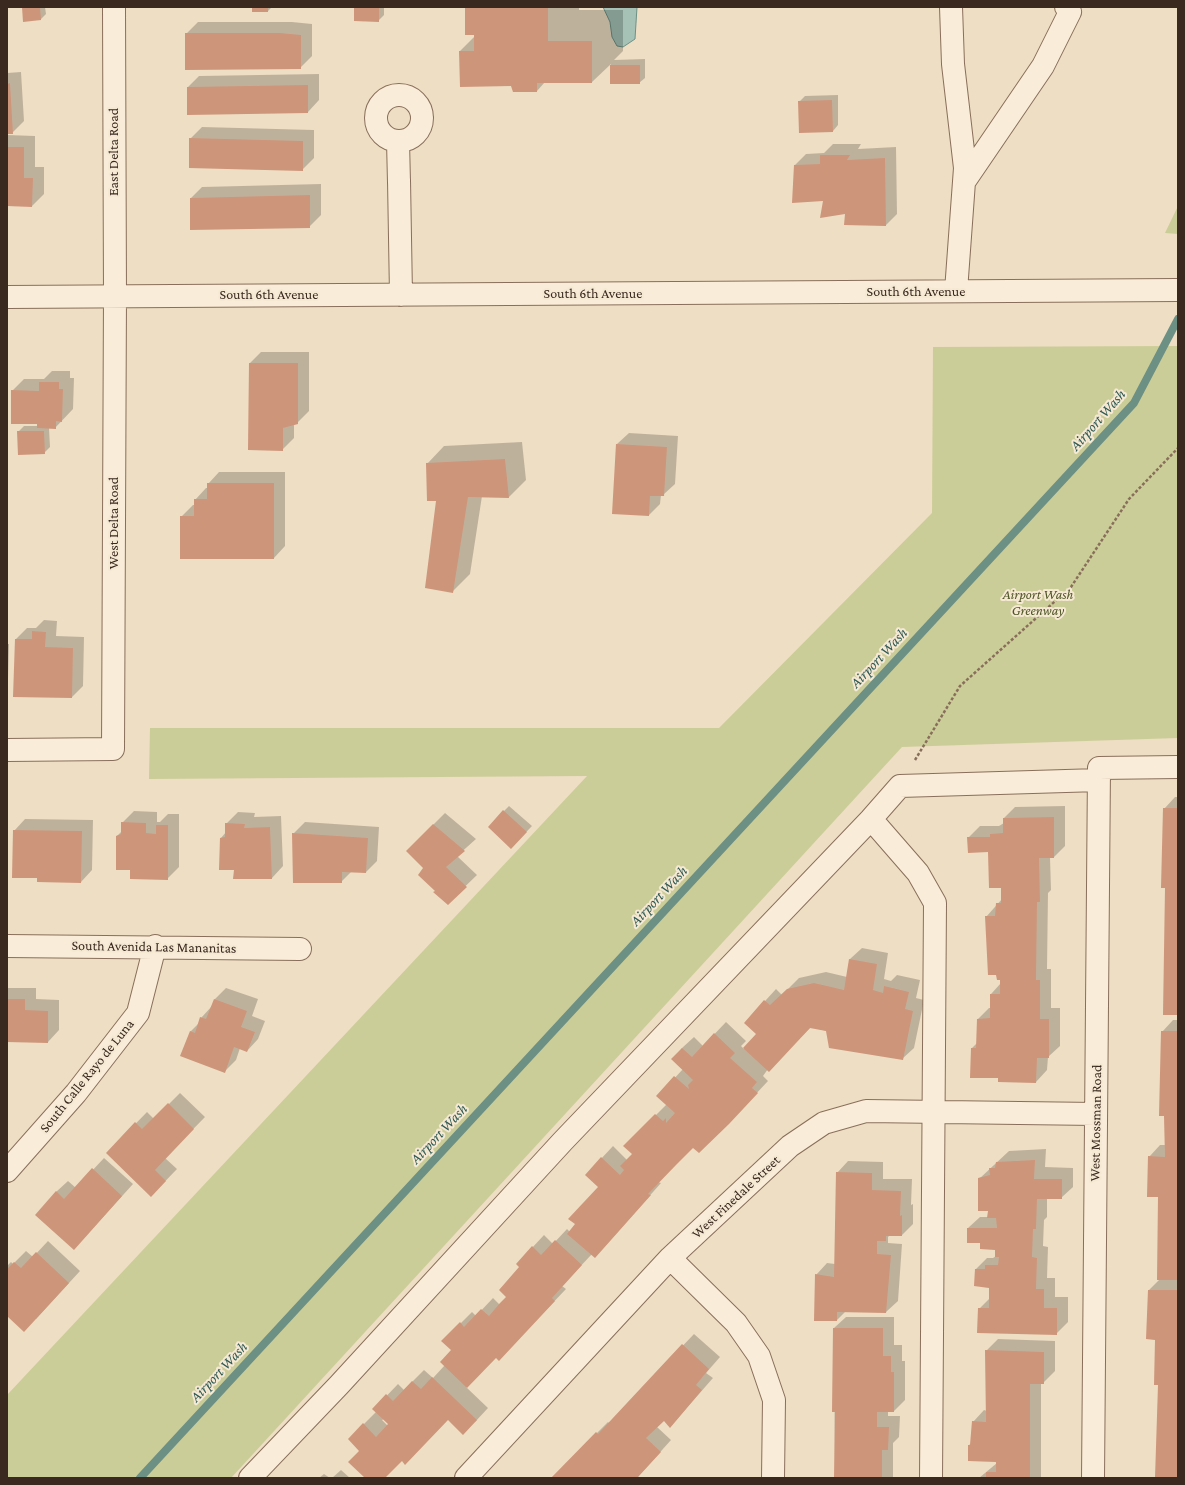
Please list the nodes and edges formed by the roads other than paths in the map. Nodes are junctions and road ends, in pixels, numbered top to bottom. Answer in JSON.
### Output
{"nodes":[{"id":1,"x":114,"y":7,"type":"edge"},
{"id":2,"x":951,"y":7,"type":"edge"},
{"id":3,"x":1066,"y":7,"type":"edge"},
{"id":4,"x":398,"y":141,"type":"dead end"},
{"id":5,"x":964,"y":182,"type":"junction"},
{"id":6,"x":1178,"y":290,"type":"edge"},
{"id":7,"x":956,"y":291,"type":"junction"},
{"id":8,"x":401,"y":295,"type":"junction"},
{"id":9,"x":115,"y":296,"type":"junction"},
{"id":10,"x":7,"y":297,"type":"edge"},
{"id":11,"x":7,"y":750,"type":"edge"},
{"id":12,"x":1178,"y":767,"type":"edge"},
{"id":13,"x":1099,"y":774,"type":"junction"},
{"id":14,"x":871,"y":819,"type":"junction"},
{"id":15,"x":7,"y":946,"type":"edge"},
{"id":16,"x":155,"y":946,"type":"junction"},
{"id":17,"x":300,"y":949,"type":"dead end"},
{"id":18,"x":933,"y":1112,"type":"junction"},
{"id":19,"x":1096,"y":1114,"type":"junction"},
{"id":20,"x":7,"y":1172,"type":"edge"},
{"id":21,"x":670,"y":1258,"type":"junction"},
{"id":22,"x":250,"y":1478,"type":"edge"},
{"id":23,"x":466,"y":1478,"type":"edge"},
{"id":24,"x":773,"y":1478,"type":"edge"},
{"id":25,"x":931,"y":1478,"type":"edge"},
{"id":26,"x":1093,"y":1478,"type":"edge"}],
"edges":[{"from":1,"to":9,"type":"street","name":"East Delta Road"},
{"from":2,"to":5,"type":"street"},
{"from":3,"to":5,"type":"street"},
{"from":4,"to":8,"type":"street"},
{"from":5,"to":7,"type":"street"},
{"from":6,"to":7,"type":"street","name":"South 6th Avenue"},
{"from":7,"to":8,"type":"street","name":"South 6th Avenue"},
{"from":8,"to":9,"type":"street","name":"South 6th Avenue"},
{"from":9,"to":10,"type":"street","name":"South 6th Avenue"},
{"from":9,"to":11,"type":"street","name":"West Delta Road"},
{"from":12,"to":13,"type":"street"},
{"from":13,"to":14,"type":"street"},
{"from":13,"to":19,"type":"street","name":"West Mossman Road"},
{"from":14,"to":18,"type":"street"},
{"from":14,"to":22,"type":"street"},
{"from":15,"to":16,"type":"street","name":"South Avenida Las Mananitas"},
{"from":16,"to":17,"type":"street","name":"South Avenida Las Mananitas"},
{"from":16,"to":20,"type":"street","name":"South Calle Rayo de Luna"},
{"from":18,"to":19,"type":"street","name":"West Finedale Street"},
{"from":18,"to":21,"type":"street","name":"West Finedale Street"},
{"from":18,"to":25,"type":"street"},
{"from":19,"to":26,"type":"street","name":"West Mossman Road"},
{"from":21,"to":23,"type":"street","name":"West Finedale Street"},
{"from":21,"to":24,"type":"street"}]}
